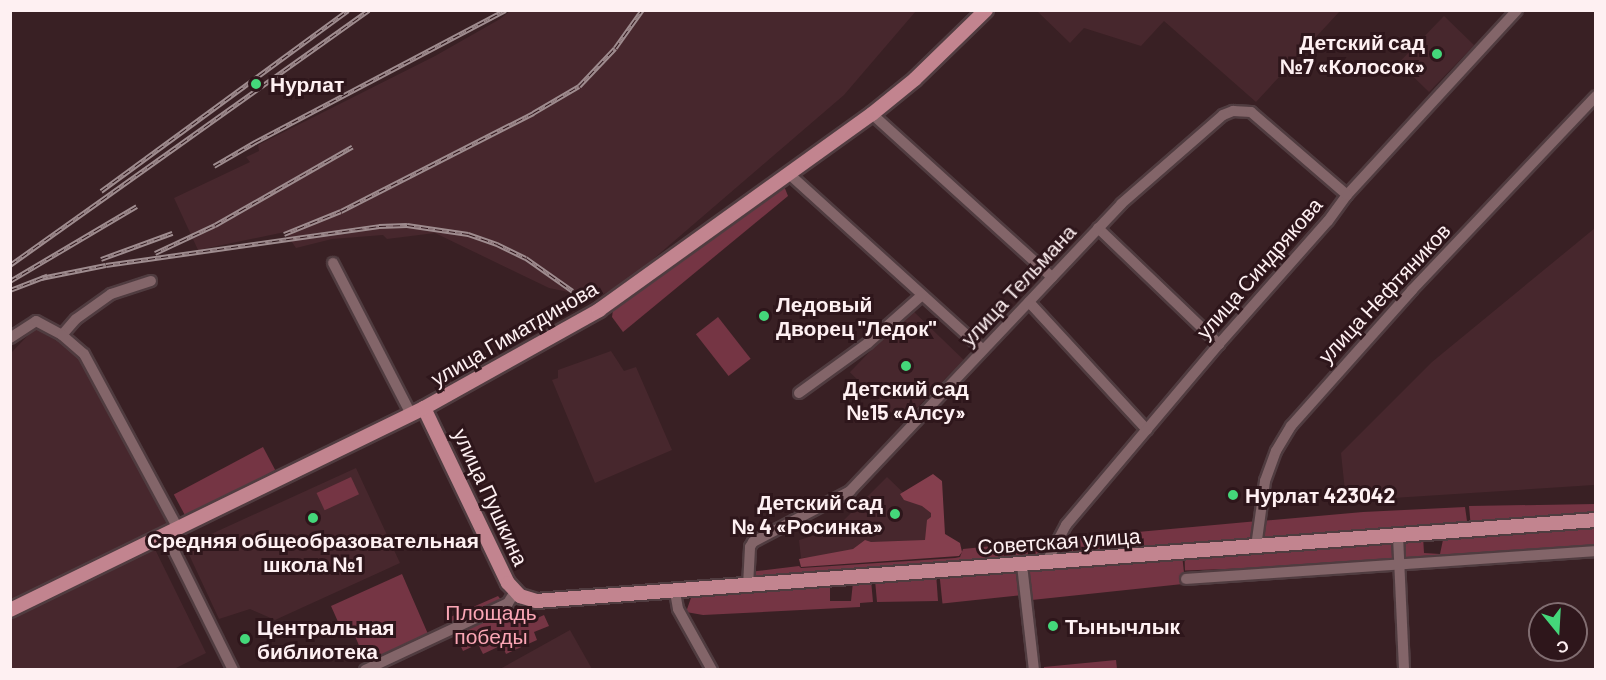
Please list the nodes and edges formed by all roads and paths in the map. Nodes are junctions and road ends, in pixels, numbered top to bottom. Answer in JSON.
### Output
{"nodes":[{"id":1,"x":986,"y":10,"type":"edge"},
{"id":2,"x":1517,"y":10,"type":"edge"},
{"id":3,"x":1596,"y":96,"type":"edge"},
{"id":4,"x":872,"y":114,"type":"junction"},
{"id":5,"x":788,"y":173,"type":"junction"},
{"id":6,"x":1347,"y":195,"type":"junction"},
{"id":7,"x":1098,"y":228,"type":"junction"},
{"id":8,"x":333,"y":263,"type":"dead end"},
{"id":9,"x":1052,"y":277,"type":"junction"},
{"id":10,"x":151,"y":281,"type":"dead end"},
{"id":11,"x":922,"y":295,"type":"junction"},
{"id":12,"x":1029,"y":302,"type":"junction"},
{"id":13,"x":62,"y":335,"type":"junction"},
{"id":14,"x":10,"y":338,"type":"edge"},
{"id":15,"x":1219,"y":344,"type":"junction"},
{"id":16,"x":983,"y":350,"type":"junction"},
{"id":17,"x":799,"y":393,"type":"dead end"},
{"id":18,"x":424,"y":408,"type":"junction"},
{"id":19,"x":411,"y":414,"type":"junction"},
{"id":20,"x":1147,"y":429,"type":"junction"},
{"id":21,"x":1596,"y":520,"type":"edge"},
{"id":22,"x":171,"y":530,"type":"junction"},
{"id":23,"x":1398,"y":536,"type":"junction"},
{"id":24,"x":1256,"y":547,"type":"junction"},
{"id":25,"x":1596,"y":551,"type":"edge"},
{"id":26,"x":1046,"y":563,"type":"junction"},
{"id":27,"x":1022,"y":565,"type":"junction"},
{"id":28,"x":1399,"y":565,"type":"junction"},
{"id":29,"x":1186,"y":579,"type":"dead end"},
{"id":30,"x":748,"y":586,"type":"junction"},
{"id":31,"x":675,"y":592,"type":"junction"},
{"id":32,"x":521,"y":595,"type":"junction"},
{"id":33,"x":10,"y":610,"type":"edge"},
{"id":34,"x":233,"y":669,"type":"edge"},
{"id":35,"x":365,"y":669,"type":"edge"},
{"id":36,"x":712,"y":669,"type":"edge"},
{"id":37,"x":1034,"y":669,"type":"edge"},
{"id":38,"x":1404,"y":669,"type":"edge"}],
"edges":[{"from":1,"to":4,"type":"main road","name":"улица Гиматдинова"},
{"from":2,"to":6,"type":"street","name":"улица Синдрякова"},
{"from":3,"to":24,"type":"street","name":"улица Нефтяников"},
{"from":4,"to":5,"type":"main road","name":"улица Гиматдинова"},
{"from":4,"to":9,"type":"street"},
{"from":5,"to":11,"type":"street"},
{"from":5,"to":18,"type":"main road","name":"улица Гиматдинова"},
{"from":6,"to":7,"type":"street","name":"улица Тельмана"},
{"from":6,"to":15,"type":"street","name":"улица Синдрякова"},
{"from":7,"to":9,"type":"street","name":"улица Тельмана"},
{"from":7,"to":15,"type":"street"},
{"from":8,"to":19,"type":"street"},
{"from":9,"to":12,"type":"street","name":"улица Тельмана"},
{"from":10,"to":13,"type":"street"},
{"from":11,"to":16,"type":"street"},
{"from":11,"to":17,"type":"street"},
{"from":12,"to":16,"type":"street","name":"улица Тельмана"},
{"from":12,"to":20,"type":"street"},
{"from":13,"to":14,"type":"street"},
{"from":13,"to":22,"type":"street"},
{"from":15,"to":20,"type":"street","name":"улица Синдрякова"},
{"from":16,"to":30,"type":"street","name":"улица Тельмана"},
{"from":18,"to":19,"type":"main road","name":"улица Гиматдинова"},
{"from":18,"to":32,"type":"main road","name":"улица Пушкина"},
{"from":19,"to":22,"type":"main road","name":"улица Гиматдинова"},
{"from":20,"to":26,"type":"street","name":"улица Синдрякова"},
{"from":21,"to":23,"type":"main road","name":"Советская улица"},
{"from":22,"to":33,"type":"main road","name":"улица Гиматдинова"},
{"from":22,"to":34,"type":"street"},
{"from":23,"to":24,"type":"main road","name":"Советская улица"},
{"from":23,"to":28,"type":"street"},
{"from":24,"to":26,"type":"main road","name":"Советская улица"},
{"from":25,"to":28,"type":"street"},
{"from":26,"to":27,"type":"main road","name":"Советская улица"},
{"from":27,"to":30,"type":"main road","name":"Советская улица"},
{"from":27,"to":37,"type":"street"},
{"from":28,"to":29,"type":"street"},
{"from":28,"to":38,"type":"street"},
{"from":30,"to":31,"type":"main road","name":"Советская улица"},
{"from":31,"to":32,"type":"main road","name":"Советская улица"},
{"from":31,"to":36,"type":"street"},
{"from":32,"to":35,"type":"street"}]}
